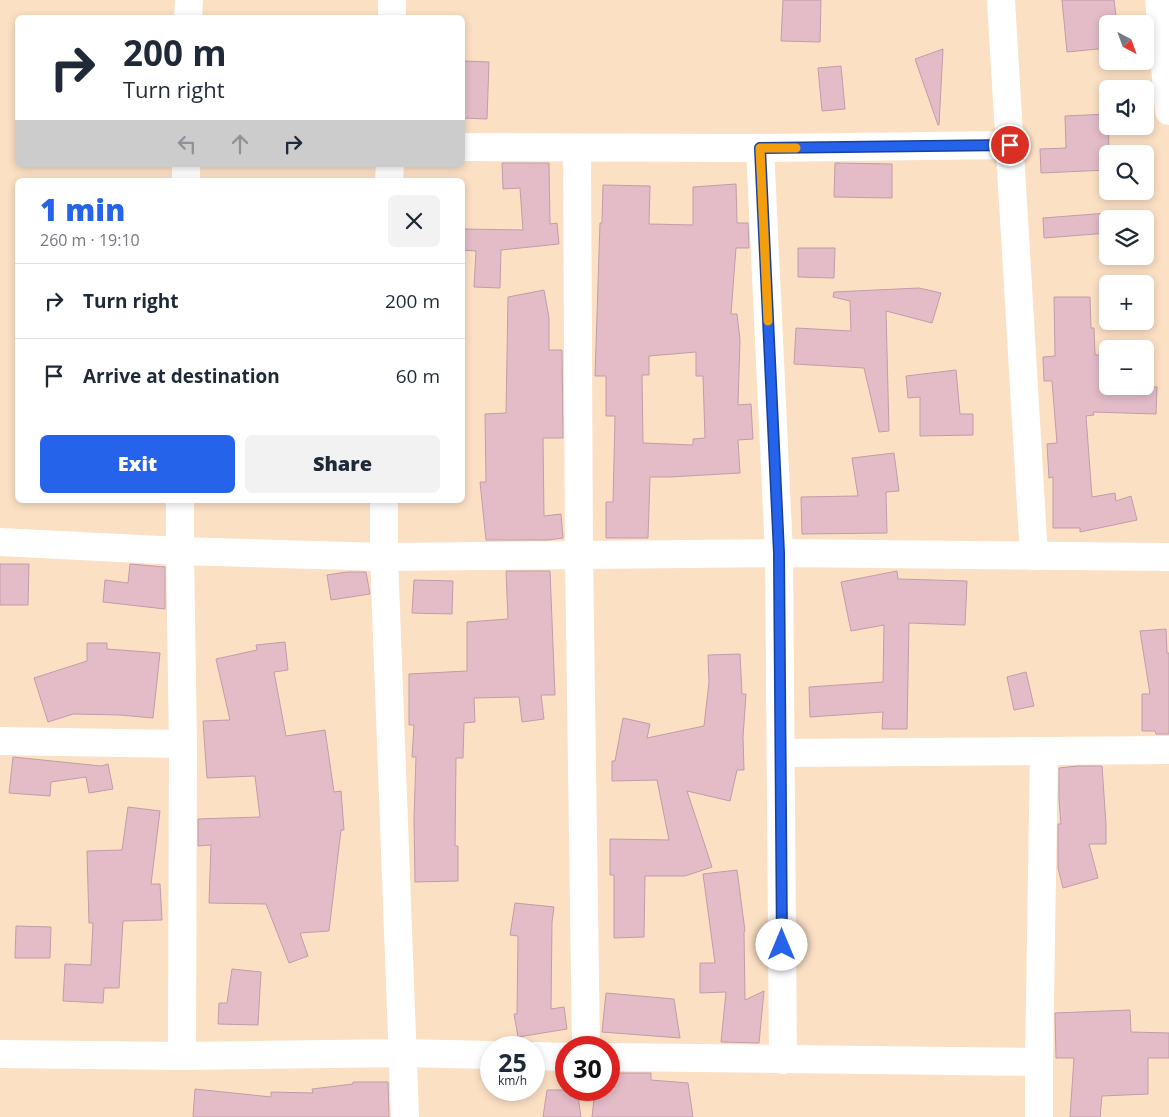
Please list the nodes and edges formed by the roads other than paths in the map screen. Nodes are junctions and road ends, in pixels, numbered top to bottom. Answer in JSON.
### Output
{"nodes":[{"id":1,"x":189,"y":0,"type":"edge"},
{"id":2,"x":392,"y":0,"type":"edge"},
{"id":3,"x":1001,"y":0,"type":"edge"},
{"id":4,"x":1159,"y":0,"type":"edge"},
{"id":5,"x":188,"y":15,"type":"edge"},
{"id":6,"x":392,"y":15,"type":"edge"},
{"id":7,"x":1169,"y":111,"type":"edge"},
{"id":8,"x":1010,"y":145,"type":"junction"},
{"id":9,"x":465,"y":147,"type":"edge"},
{"id":10,"x":577,"y":148,"type":"junction"},
{"id":11,"x":760,"y":148,"type":"junction"},
{"id":12,"x":180,"y":503,"type":"edge"},
{"id":13,"x":384,"y":503,"type":"edge"},
{"id":14,"x":0,"y":542,"type":"edge"},
{"id":15,"x":180,"y":551,"type":"junction"},
{"id":16,"x":779,"y":553,"type":"junction"},
{"id":17,"x":579,"y":555,"type":"junction"},
{"id":18,"x":1034,"y":556,"type":"junction"},
{"id":19,"x":384,"y":557,"type":"junction"},
{"id":20,"x":1169,"y":557,"type":"edge"},
{"id":21,"x":0,"y":742,"type":"edge"},
{"id":22,"x":183,"y":744,"type":"junction"},
{"id":23,"x":1169,"y":750,"type":"edge"},
{"id":24,"x":1044,"y":751,"type":"junction"},
{"id":25,"x":781,"y":753,"type":"junction"},
{"id":26,"x":586,"y":1036,"type":"edge"},
{"id":27,"x":403,"y":1053,"type":"junction"},
{"id":28,"x":0,"y":1054,"type":"edge"},
{"id":29,"x":480,"y":1055,"type":"edge"},
{"id":30,"x":182,"y":1056,"type":"junction"},
{"id":31,"x":620,"y":1057,"type":"edge"},
{"id":32,"x":783,"y":1060,"type":"junction"},
{"id":33,"x":1039,"y":1062,"type":"junction"},
{"id":34,"x":405,"y":1117,"type":"edge"},
{"id":35,"x":1039,"y":1117,"type":"edge"}],
"edges":[{"from":1,"to":5,"type":"street"},
{"from":2,"to":6,"type":"street"},
{"from":3,"to":8,"type":"street"},
{"from":4,"to":7,"type":"street"},
{"from":8,"to":11,"type":"street"},
{"from":8,"to":18,"type":"street"},
{"from":9,"to":10,"type":"street"},
{"from":10,"to":11,"type":"street"},
{"from":10,"to":17,"type":"street"},
{"from":11,"to":16,"type":"street"},
{"from":12,"to":15,"type":"street"},
{"from":13,"to":19,"type":"street"},
{"from":14,"to":15,"type":"street"},
{"from":15,"to":19,"type":"street"},
{"from":15,"to":22,"type":"street"},
{"from":16,"to":17,"type":"street"},
{"from":16,"to":18,"type":"street"},
{"from":16,"to":25,"type":"street"},
{"from":17,"to":19,"type":"street"},
{"from":17,"to":26,"type":"street"},
{"from":18,"to":20,"type":"street"},
{"from":19,"to":27,"type":"street"},
{"from":21,"to":22,"type":"street"},
{"from":22,"to":30,"type":"street"},
{"from":23,"to":24,"type":"street"},
{"from":24,"to":25,"type":"street"},
{"from":24,"to":33,"type":"street"},
{"from":25,"to":32,"type":"street"},
{"from":27,"to":29,"type":"street"},
{"from":27,"to":30,"type":"street"},
{"from":27,"to":34,"type":"street"},
{"from":28,"to":30,"type":"street"},
{"from":31,"to":32,"type":"street"},
{"from":32,"to":33,"type":"street"},
{"from":33,"to":35,"type":"street"}]}
